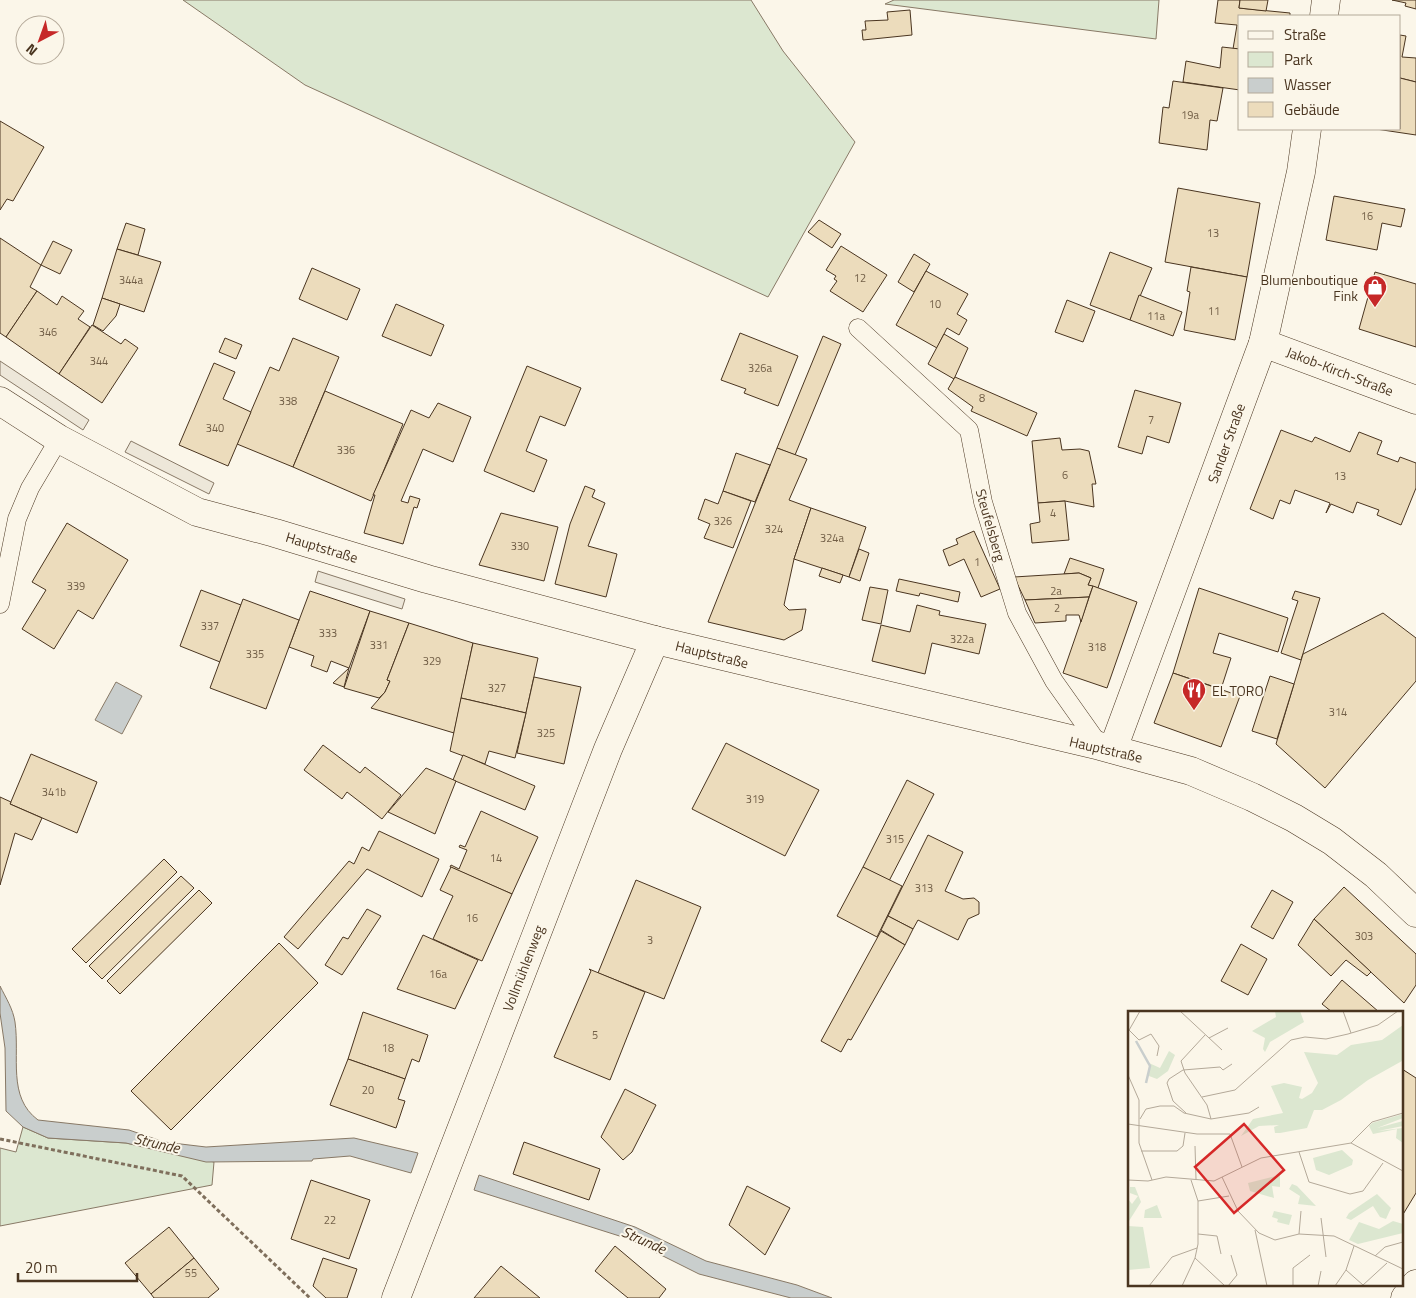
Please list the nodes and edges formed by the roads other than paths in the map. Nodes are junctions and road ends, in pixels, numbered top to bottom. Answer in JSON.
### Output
{"nodes":[{"id":1,"x":1326,"y":0,"type":"edge"},
{"id":2,"x":1324,"y":15,"type":"edge"},
{"id":3,"x":1307,"y":130,"type":"edge"},
{"id":4,"x":858,"y":328,"type":"dead end"},
{"id":5,"x":1263,"y":343,"type":"junction"},
{"id":6,"x":1416,"y":400,"type":"edge"},
{"id":7,"x":0,"y":401,"type":"edge"},
{"id":8,"x":59,"y":439,"type":"junction"},
{"id":9,"x":0,"y":604,"type":"edge"},
{"id":10,"x":655,"y":640,"type":"junction"},
{"id":11,"x":1106,"y":747,"type":"junction"},
{"id":12,"x":1416,"y":913,"type":"edge"},
{"id":13,"x":1416,"y":1284,"type":"edge"},
{"id":14,"x":396,"y":1298,"type":"edge"},
{"id":15,"x":1405,"y":1298,"type":"edge"}],
"edges":[{"from":1,"to":2,"type":"main road"},
{"from":3,"to":5,"type":"main road","name":"Sander Straße"},
{"from":4,"to":11,"type":"lane","name":"Steufelsberg"},
{"from":5,"to":6,"type":"main road","name":"Jakob-Kirch-Straße"},
{"from":5,"to":11,"type":"main road","name":"Sander Straße"},
{"from":7,"to":8,"type":"main road","name":"Hauptstraße"},
{"from":8,"to":9,"type":"lane"},
{"from":8,"to":10,"type":"main road","name":"Hauptstraße"},
{"from":10,"to":11,"type":"main road","name":"Hauptstraße"},
{"from":10,"to":14,"type":"main road","name":"Vollmühlenweg"},
{"from":11,"to":12,"type":"main road","name":"Hauptstraße"},
{"from":13,"to":15,"type":"main road"}]}
